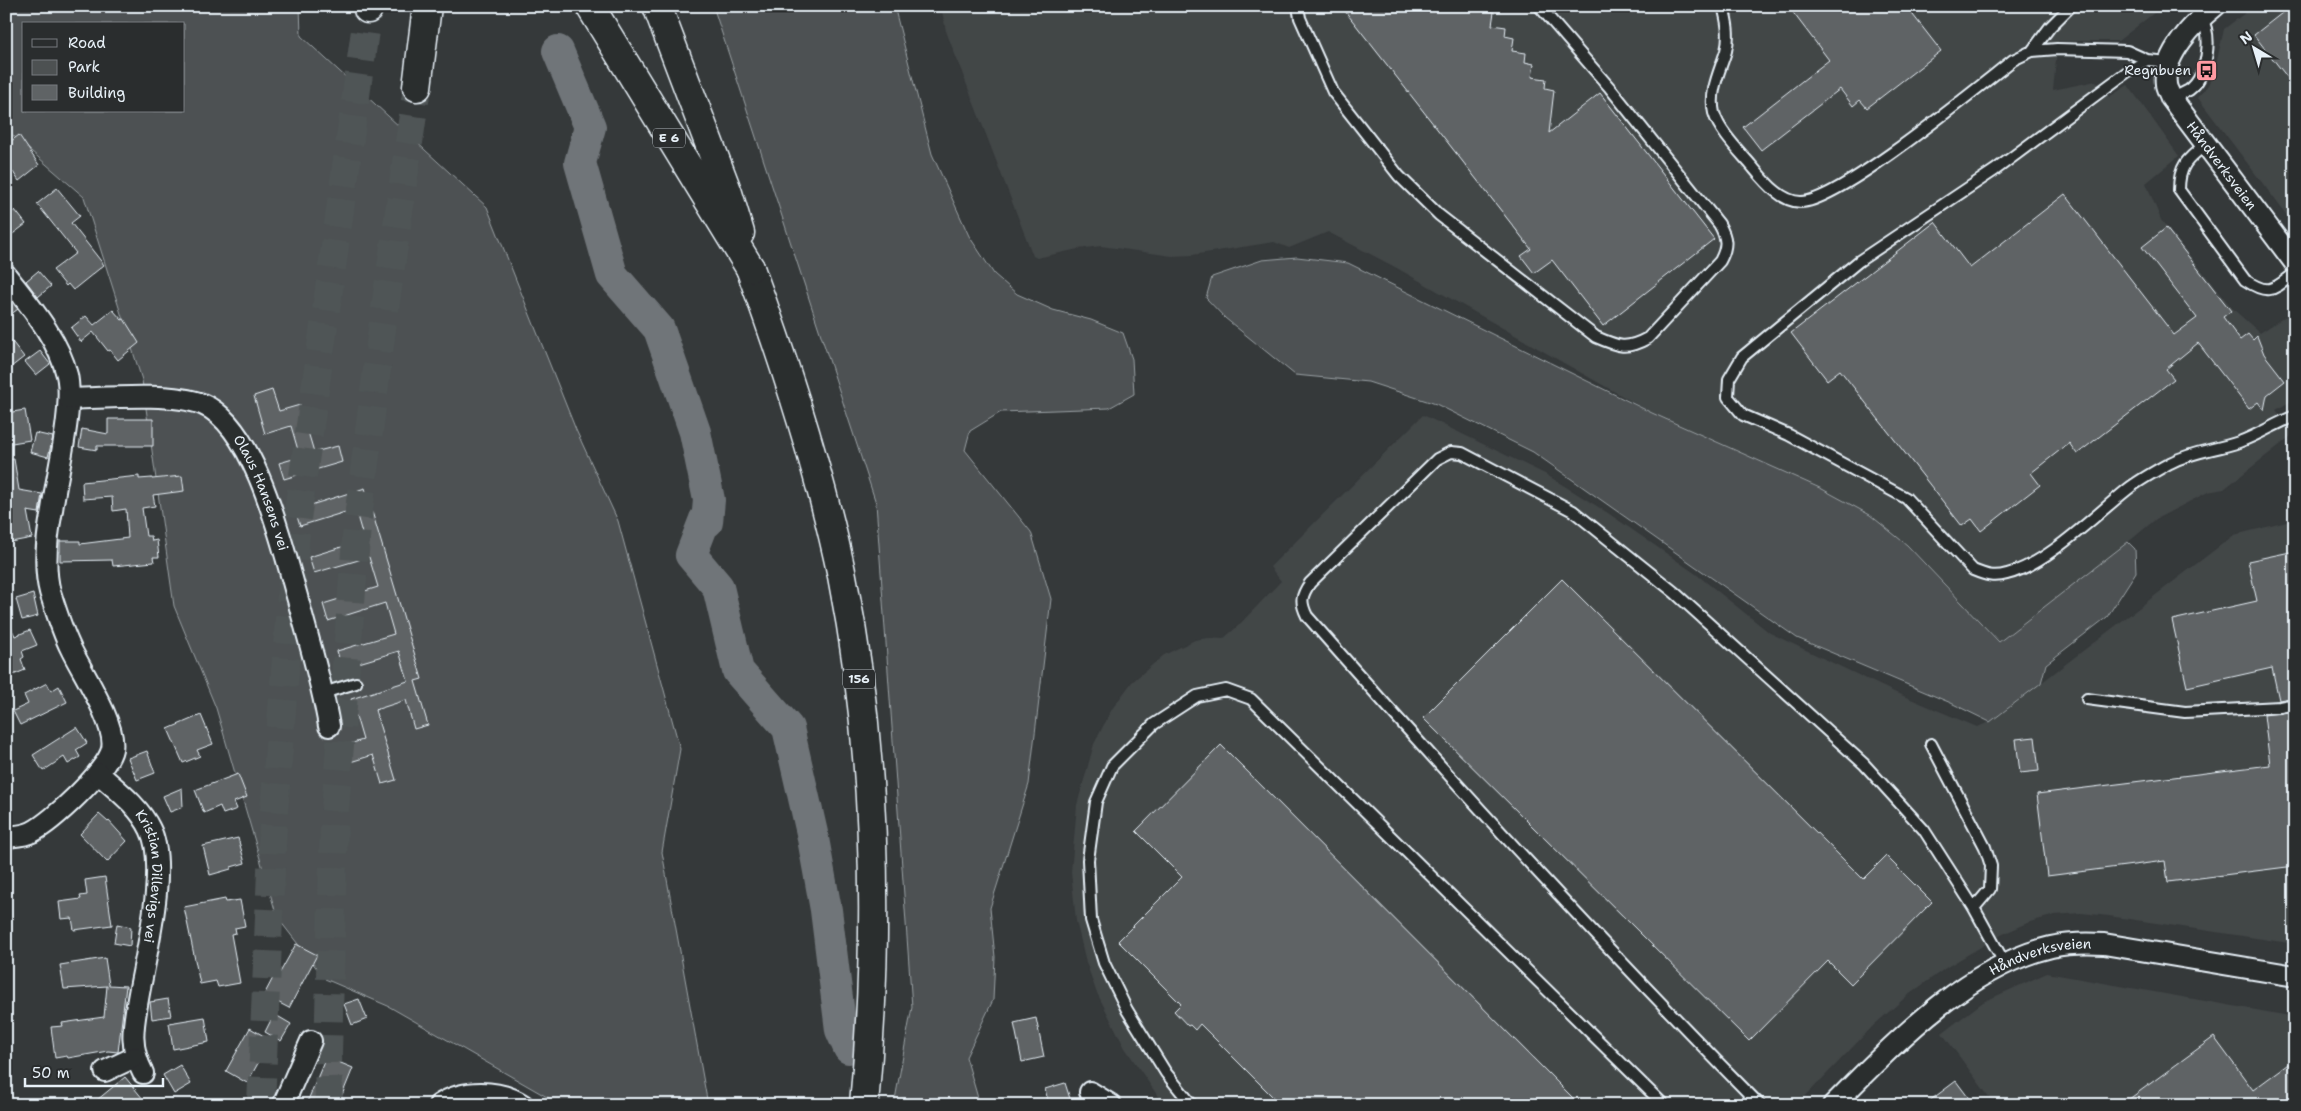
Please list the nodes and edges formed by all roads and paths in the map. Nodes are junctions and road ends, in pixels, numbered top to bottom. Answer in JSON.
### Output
{"nodes":[{"id":1,"x":427,"y":6,"type":"edge"},
{"id":2,"x":590,"y":6,"type":"edge"},
{"id":3,"x":657,"y":6,"type":"edge"},
{"id":4,"x":1298,"y":6,"type":"edge"},
{"id":5,"x":1539,"y":6,"type":"edge"},
{"id":6,"x":1722,"y":6,"type":"edge"},
{"id":7,"x":2071,"y":6,"type":"edge"},
{"id":8,"x":2208,"y":12,"type":"edge"},
{"id":9,"x":2032,"y":51,"type":"junction"},
{"id":10,"x":2147,"y":60,"type":"junction"},
{"id":11,"x":2169,"y":62,"type":"junction"},
{"id":12,"x":417,"y":87,"type":"tunnel mouth"},
{"id":13,"x":2171,"y":98,"type":"junction"},
{"id":14,"x":2205,"y":144,"type":"junction"},
{"id":15,"x":2292,"y":254,"type":"edge"},
{"id":16,"x":750,"y":268,"type":"junction"},
{"id":17,"x":2295,"y":273,"type":"edge"},
{"id":18,"x":6,"y":275,"type":"edge"},
{"id":19,"x":69,"y":399,"type":"junction"},
{"id":20,"x":2295,"y":416,"type":"edge"},
{"id":21,"x":356,"y":683,"type":"dead end"},
{"id":22,"x":324,"y":693,"type":"junction"},
{"id":23,"x":2087,"y":699,"type":"dead end"},
{"id":24,"x":2295,"y":704,"type":"edge"},
{"id":25,"x":329,"y":726,"type":"dead end"},
{"id":26,"x":1931,"y":744,"type":"dead end"},
{"id":27,"x":98,"y":773,"type":"junction"},
{"id":28,"x":6,"y":836,"type":"edge"},
{"id":29,"x":1974,"y":908,"type":"junction"},
{"id":30,"x":2005,"y":964,"type":"junction"},
{"id":31,"x":2295,"y":976,"type":"edge"},
{"id":32,"x":311,"y":1041,"type":"dead end"},
{"id":33,"x":105,"y":1071,"type":"dead end"},
{"id":34,"x":1090,"y":1092,"type":"dead end"},
{"id":35,"x":283,"y":1105,"type":"edge"},
{"id":36,"x":439,"y":1105,"type":"edge"},
{"id":37,"x":524,"y":1105,"type":"edge"},
{"id":38,"x":864,"y":1105,"type":"edge"},
{"id":39,"x":1111,"y":1105,"type":"edge"},
{"id":40,"x":1192,"y":1105,"type":"edge"},
{"id":41,"x":1664,"y":1105,"type":"edge"},
{"id":42,"x":1760,"y":1105,"type":"edge"},
{"id":43,"x":1833,"y":1105,"type":"edge"}],
"edges":[{"from":1,"to":12,"type":"main road"},
{"from":2,"to":16,"type":"main road","number":"E 6"},
{"from":3,"to":16,"type":"main road","number":"E 6"},
{"from":4,"to":5,"type":"lane"},
{"from":6,"to":9,"type":"lane"},
{"from":7,"to":9,"type":"lane"},
{"from":8,"to":11,"type":"street"},
{"from":8,"to":13,"type":"lane"},
{"from":9,"to":10,"type":"lane"},
{"from":10,"to":11,"type":"lane"},
{"from":10,"to":20,"type":"lane"},
{"from":11,"to":13,"type":"street","name":"Håndverksveien"},
{"from":13,"to":14,"type":"street","name":"Håndverksveien"},
{"from":14,"to":15,"type":"street","name":"Håndverksveien"},
{"from":14,"to":17,"type":"lane"},
{"from":16,"to":38,"type":"main road","number":"156"},
{"from":18,"to":19,"type":"street"},
{"from":19,"to":22,"type":"street","name":"Olaus Hansens vei"},
{"from":19,"to":27,"type":"street"},
{"from":21,"to":22,"type":"lane"},
{"from":22,"to":25,"type":"street","name":"Olaus Hansens vei"},
{"from":23,"to":24,"type":"lane"},
{"from":26,"to":29,"type":"lane"},
{"from":27,"to":28,"type":"street"},
{"from":27,"to":33,"type":"street","name":"Kristian Dillevigs vei"},
{"from":29,"to":30,"type":"lane"},
{"from":29,"to":42,"type":"lane"},
{"from":30,"to":31,"type":"street","name":"Håndverksveien"},
{"from":30,"to":43,"type":"street","name":"Håndverksveien"},
{"from":32,"to":35,"type":"street"},
{"from":34,"to":39,"type":"street"},
{"from":36,"to":37,"type":"street"},
{"from":40,"to":41,"type":"lane"}]}
